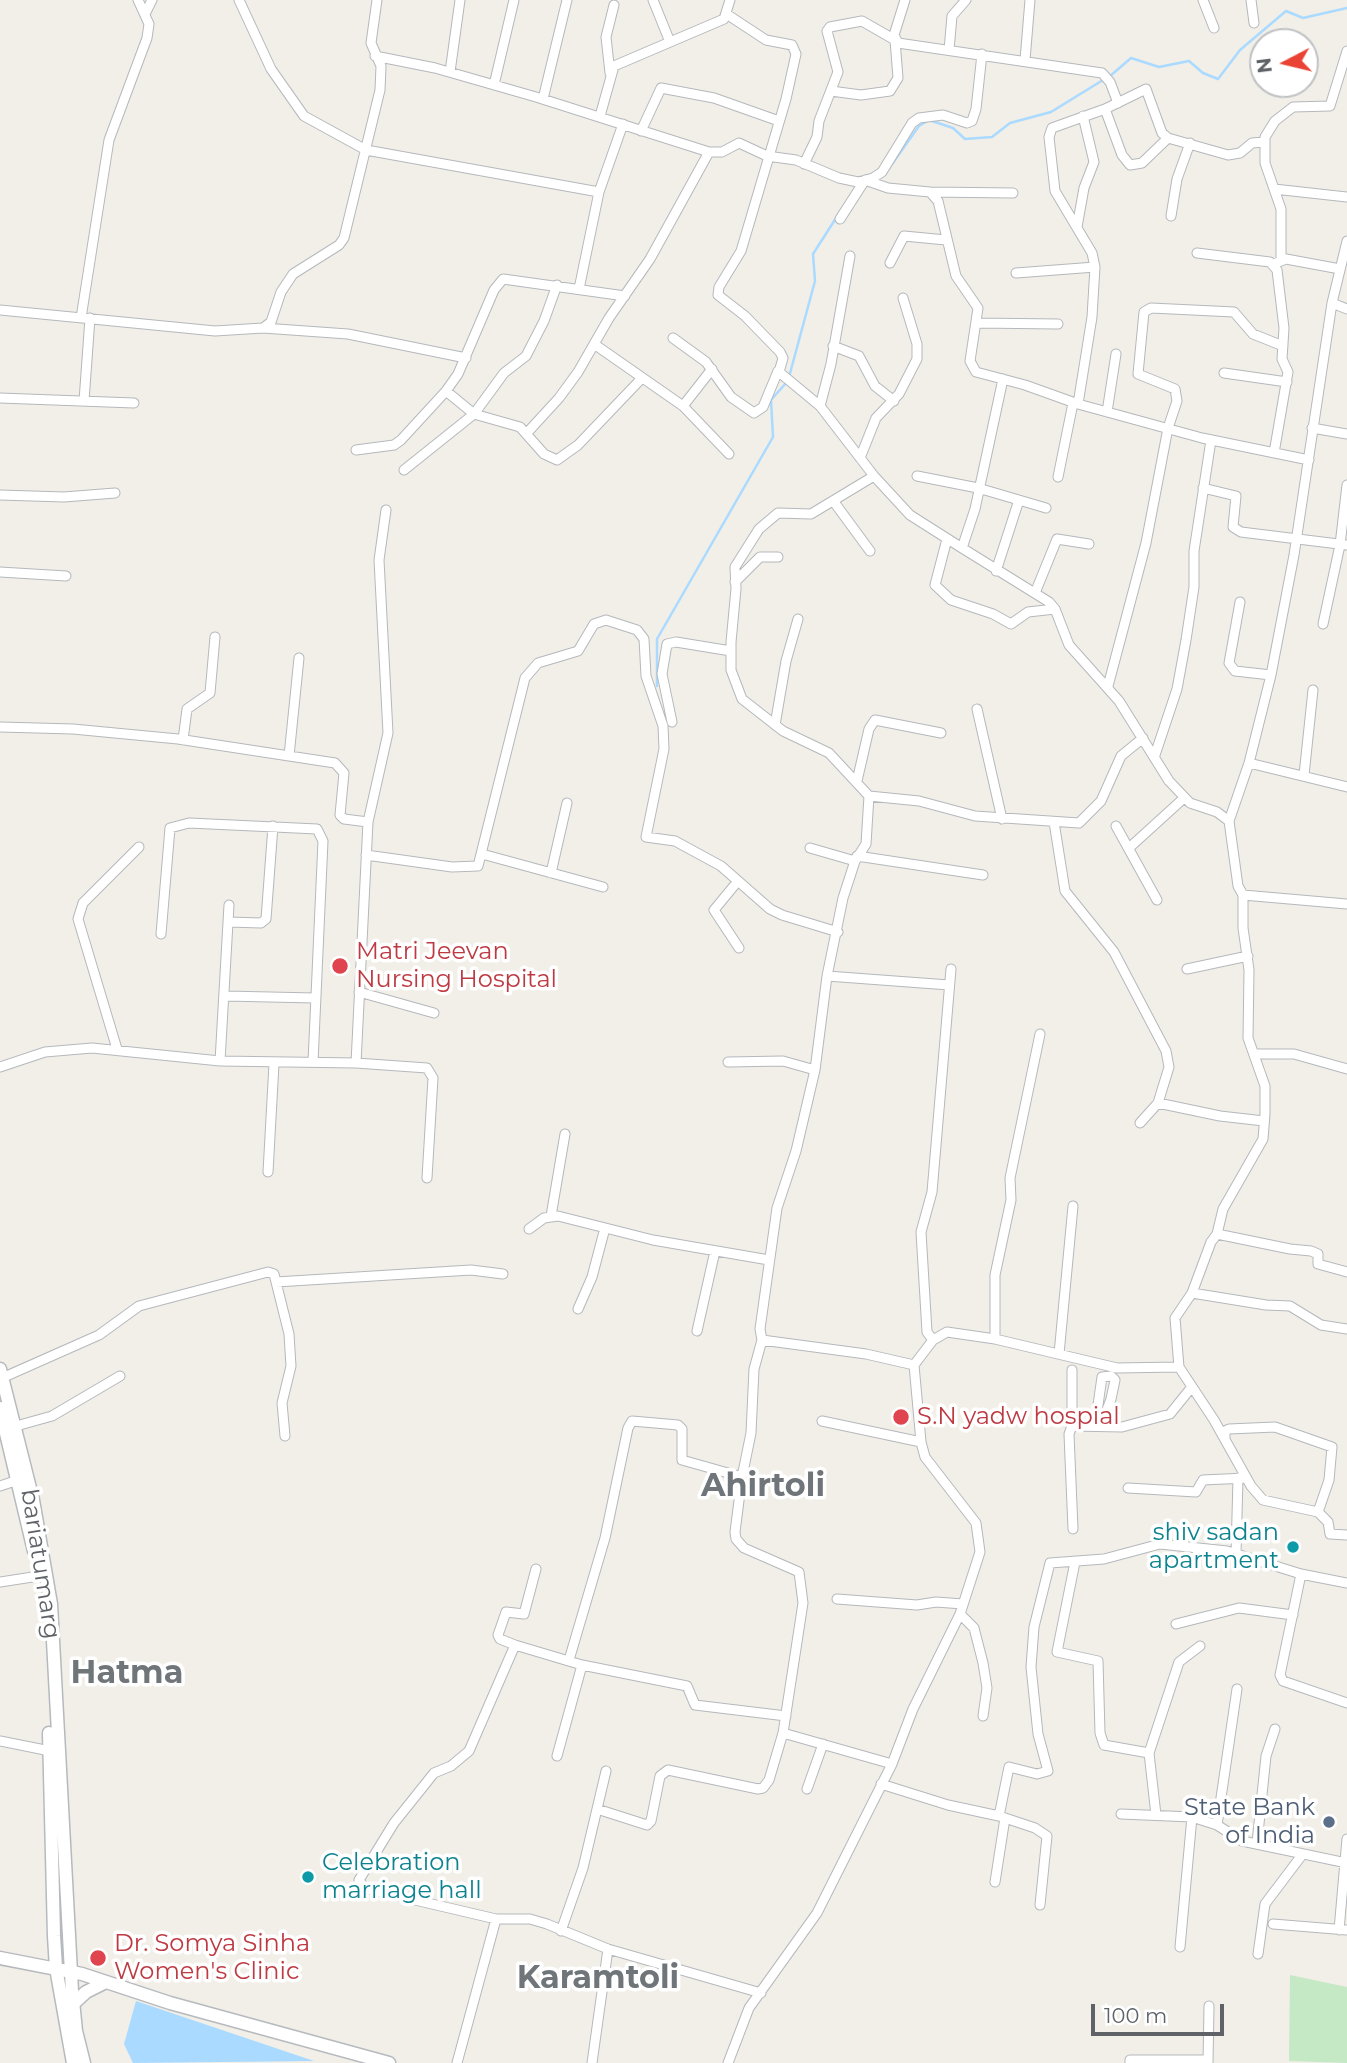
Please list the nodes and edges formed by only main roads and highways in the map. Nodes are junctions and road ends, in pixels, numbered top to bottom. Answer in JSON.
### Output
{"nodes":[{"id":1,"x":1,"y":1374,"type":"edge"},
{"id":2,"x":0,"y":1408,"type":"edge"},
{"id":3,"x":10,"y":1428,"type":"junction"},
{"id":4,"x":0,"y":1958,"type":"edge"},
{"id":5,"x":56,"y":1968,"type":"junction"},
{"id":6,"x":70,"y":1971,"type":"junction"},
{"id":7,"x":106,"y":1982,"type":"junction"},
{"id":8,"x":73,"y":2004,"type":"junction"},
{"id":9,"x":73,"y":2063,"type":"edge"},
{"id":10,"x":84,"y":2063,"type":"edge"},
{"id":11,"x":389,"y":2063,"type":"edge"}],
"edges":[{"from":1,"to":3,"type":"main road","name":"bariatumarg"},
{"from":2,"to":3,"type":"main road","name":"bariatumarg"},
{"from":3,"to":5,"type":"main road","name":"bariatumarg"},
{"from":3,"to":6,"type":"main road","name":"bariatumarg"},
{"from":4,"to":5,"type":"main road"},
{"from":5,"to":6,"type":"main road"},
{"from":5,"to":9,"type":"main road","name":"bariatumarg"},
{"from":6,"to":7,"type":"main road"},
{"from":6,"to":8,"type":"main road","name":"bariatumarg"},
{"from":7,"to":8,"type":"main road"},
{"from":7,"to":11,"type":"main road"},
{"from":8,"to":10,"type":"main road","name":"bariatumarg"}]}
